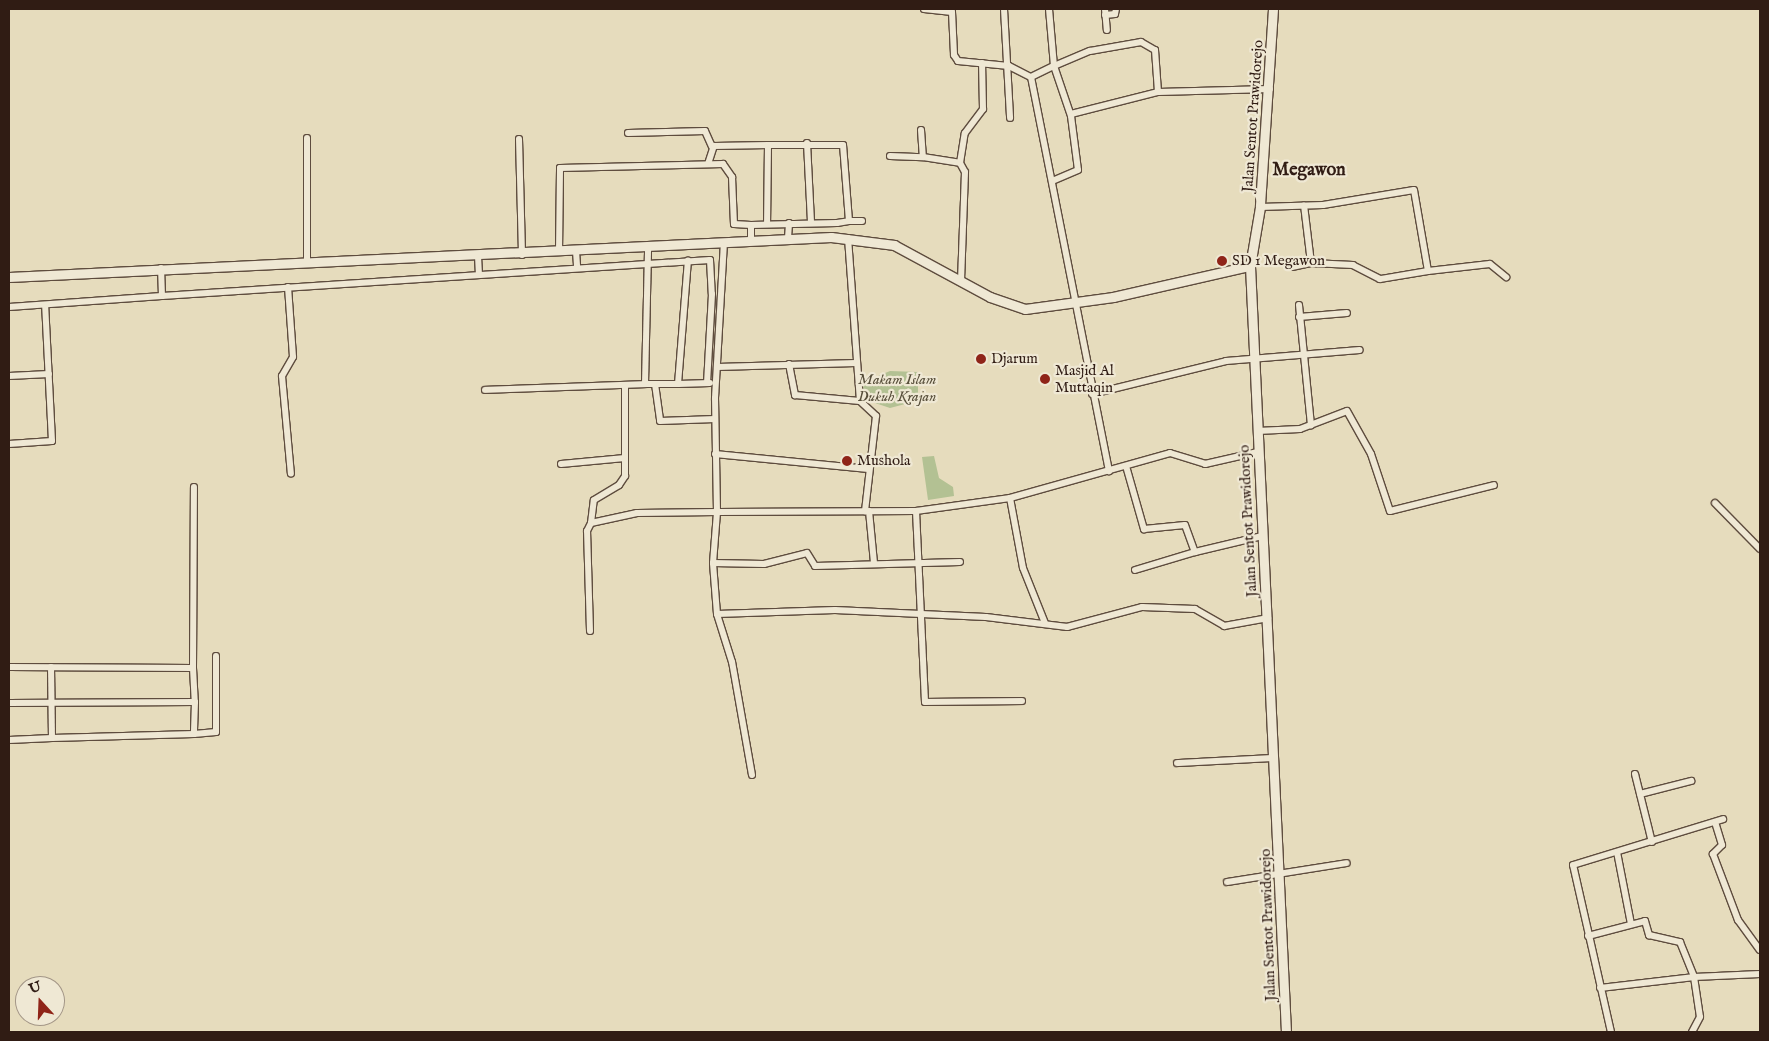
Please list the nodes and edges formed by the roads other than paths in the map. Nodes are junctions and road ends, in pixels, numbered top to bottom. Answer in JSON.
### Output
{"nodes":[{"id":1,"x":924,"y":9,"type":"edge"},
{"id":2,"x":1004,"y":9,"type":"edge"},
{"id":3,"x":1049,"y":9,"type":"edge"},
{"id":4,"x":1116,"y":9,"type":"edge"},
{"id":5,"x":1273,"y":9,"type":"edge"},
{"id":6,"x":1105,"y":12,"type":"edge"},
{"id":7,"x":1107,"y":30,"type":"dead end"},
{"id":8,"x":982,"y":63,"type":"junction"},
{"id":9,"x":1009,"y":66,"type":"junction"},
{"id":10,"x":1054,"y":66,"type":"junction"},
{"id":11,"x":1031,"y":77,"type":"junction"},
{"id":12,"x":1270,"y":89,"type":"junction"},
{"id":13,"x":1158,"y":92,"type":"junction"},
{"id":14,"x":1071,"y":114,"type":"junction"},
{"id":15,"x":1010,"y":118,"type":"dead end"},
{"id":16,"x":921,"y":130,"type":"dead end"},
{"id":17,"x":628,"y":133,"type":"dead end"},
{"id":18,"x":307,"y":138,"type":"dead end"},
{"id":19,"x":519,"y":139,"type":"dead end"},
{"id":20,"x":808,"y":143,"type":"junction"},
{"id":21,"x":768,"y":145,"type":"junction"},
{"id":22,"x":712,"y":147,"type":"junction"},
{"id":23,"x":890,"y":156,"type":"dead end"},
{"id":24,"x":922,"y":157,"type":"junction"},
{"id":25,"x":960,"y":163,"type":"junction"},
{"id":26,"x":708,"y":164,"type":"junction"},
{"id":27,"x":1052,"y":181,"type":"junction"},
{"id":28,"x":1304,"y":206,"type":"junction"},
{"id":29,"x":1260,"y":207,"type":"junction"},
{"id":30,"x":849,"y":221,"type":"junction"},
{"id":31,"x":862,"y":221,"type":"dead end"},
{"id":32,"x":811,"y":223,"type":"junction"},
{"id":33,"x":767,"y":224,"type":"junction"},
{"id":34,"x":751,"y":226,"type":"junction"},
{"id":35,"x":788,"y":232,"type":"junction"},
{"id":36,"x":848,"y":238,"type":"junction"},
{"id":37,"x":751,"y":239,"type":"junction"},
{"id":38,"x":724,"y":242,"type":"junction"},
{"id":39,"x":648,"y":247,"type":"junction"},
{"id":40,"x":559,"y":249,"type":"junction"},
{"id":41,"x":576,"y":251,"type":"junction"},
{"id":42,"x":522,"y":253,"type":"junction"},
{"id":43,"x":478,"y":256,"type":"junction"},
{"id":44,"x":688,"y":260,"type":"junction"},
{"id":45,"x":307,"y":261,"type":"junction"},
{"id":46,"x":648,"y":262,"type":"junction"},
{"id":47,"x":1312,"y":264,"type":"junction"},
{"id":48,"x":1250,"y":266,"type":"junction"},
{"id":49,"x":577,"y":267,"type":"junction"},
{"id":50,"x":1292,"y":267,"type":"dead end"},
{"id":51,"x":161,"y":268,"type":"junction"},
{"id":52,"x":1428,"y":271,"type":"junction"},
{"id":53,"x":479,"y":273,"type":"junction"},
{"id":54,"x":9,"y":277,"type":"edge"},
{"id":55,"x":1506,"y":277,"type":"dead end"},
{"id":56,"x":961,"y":281,"type":"junction"},
{"id":57,"x":288,"y":287,"type":"junction"},
{"id":58,"x":162,"y":296,"type":"junction"},
{"id":59,"x":1074,"y":303,"type":"junction"},
{"id":60,"x":1299,"y":304,"type":"dead end"},
{"id":61,"x":45,"y":305,"type":"junction"},
{"id":62,"x":9,"y":307,"type":"edge"},
{"id":63,"x":1347,"y":313,"type":"dead end"},
{"id":64,"x":1299,"y":317,"type":"junction"},
{"id":65,"x":1360,"y":350,"type":"dead end"},
{"id":66,"x":1301,"y":356,"type":"junction"},
{"id":67,"x":1253,"y":357,"type":"junction"},
{"id":68,"x":856,"y":363,"type":"junction"},
{"id":69,"x":789,"y":364,"type":"junction"},
{"id":70,"x":717,"y":368,"type":"junction"},
{"id":71,"x":49,"y":374,"type":"junction"},
{"id":72,"x":9,"y":376,"type":"edge"},
{"id":73,"x":715,"y":382,"type":"junction"},
{"id":74,"x":707,"y":383,"type":"junction"},
{"id":75,"x":645,"y":384,"type":"junction"},
{"id":76,"x":655,"y":384,"type":"junction"},
{"id":77,"x":678,"y":384,"type":"junction"},
{"id":78,"x":625,"y":385,"type":"junction"},
{"id":79,"x":485,"y":390,"type":"dead end"},
{"id":80,"x":1092,"y":394,"type":"junction"},
{"id":81,"x":860,"y":401,"type":"junction"},
{"id":82,"x":715,"y":420,"type":"junction"},
{"id":83,"x":1310,"y":425,"type":"junction"},
{"id":84,"x":1257,"y":432,"type":"junction"},
{"id":85,"x":9,"y":444,"type":"edge"},
{"id":86,"x":1258,"y":452,"type":"junction"},
{"id":87,"x":714,"y":454,"type":"junction"},
{"id":88,"x":625,"y":458,"type":"junction"},
{"id":89,"x":561,"y":464,"type":"dead end"},
{"id":90,"x":1126,"y":466,"type":"junction"},
{"id":91,"x":868,"y":469,"type":"junction"},
{"id":92,"x":1109,"y":471,"type":"junction"},
{"id":93,"x":292,"y":474,"type":"dead end"},
{"id":94,"x":1494,"y":485,"type":"dead end"},
{"id":95,"x":194,"y":487,"type":"dead end"},
{"id":96,"x":1010,"y":498,"type":"junction"},
{"id":97,"x":1715,"y":503,"type":"dead end"},
{"id":98,"x":867,"y":511,"type":"junction"},
{"id":99,"x":916,"y":511,"type":"junction"},
{"id":100,"x":717,"y":512,"type":"junction"},
{"id":101,"x":592,"y":523,"type":"junction"},
{"id":102,"x":1262,"y":536,"type":"junction"},
{"id":103,"x":1760,"y":549,"type":"edge"},
{"id":104,"x":1195,"y":552,"type":"junction"},
{"id":105,"x":919,"y":561,"type":"junction"},
{"id":106,"x":960,"y":562,"type":"dead end"},
{"id":107,"x":713,"y":563,"type":"junction"},
{"id":108,"x":874,"y":563,"type":"junction"},
{"id":109,"x":1135,"y":570,"type":"dead end"},
{"id":110,"x":923,"y":613,"type":"junction"},
{"id":111,"x":717,"y":614,"type":"junction"},
{"id":112,"x":1268,"y":618,"type":"junction"},
{"id":113,"x":1045,"y":623,"type":"junction"},
{"id":114,"x":590,"y":631,"type":"dead end"},
{"id":115,"x":216,"y":656,"type":"dead end"},
{"id":116,"x":9,"y":667,"type":"edge"},
{"id":117,"x":50,"y":667,"type":"junction"},
{"id":118,"x":194,"y":668,"type":"junction"},
{"id":119,"x":1022,"y":701,"type":"dead end"},
{"id":120,"x":51,"y":702,"type":"junction"},
{"id":121,"x":195,"y":702,"type":"junction"},
{"id":122,"x":9,"y":703,"type":"edge"},
{"id":123,"x":194,"y":734,"type":"junction"},
{"id":124,"x":52,"y":738,"type":"junction"},
{"id":125,"x":9,"y":740,"type":"edge"},
{"id":126,"x":1274,"y":758,"type":"junction"},
{"id":127,"x":1177,"y":763,"type":"dead end"},
{"id":128,"x":1634,"y":774,"type":"dead end"},
{"id":129,"x":752,"y":775,"type":"dead end"},
{"id":130,"x":1691,"y":781,"type":"dead end"},
{"id":131,"x":1640,"y":794,"type":"junction"},
{"id":132,"x":1724,"y":819,"type":"dead end"},
{"id":133,"x":1715,"y":822,"type":"junction"},
{"id":134,"x":1652,"y":842,"type":"junction"},
{"id":135,"x":1617,"y":852,"type":"junction"},
{"id":136,"x":1347,"y":863,"type":"dead end"},
{"id":137,"x":1280,"y":874,"type":"junction"},
{"id":138,"x":1227,"y":882,"type":"dead end"},
{"id":139,"x":1631,"y":924,"type":"junction"},
{"id":140,"x":1588,"y":936,"type":"junction"},
{"id":141,"x":1760,"y":950,"type":"edge"},
{"id":142,"x":1760,"y":974,"type":"edge"},
{"id":143,"x":1694,"y":976,"type":"junction"},
{"id":144,"x":1600,"y":988,"type":"junction"},
{"id":145,"x":1286,"y":1032,"type":"edge"},
{"id":146,"x":1611,"y":1032,"type":"edge"},
{"id":147,"x":1692,"y":1032,"type":"edge"}],
"edges":[{"from":1,"to":8,"type":"street"},
{"from":2,"to":9,"type":"street"},
{"from":3,"to":10,"type":"street"},
{"from":4,"to":6,"type":"street"},
{"from":5,"to":12,"type":"street","name":"Jalan Sentot Prawidorejo"},
{"from":6,"to":7,"type":"street"},
{"from":8,"to":9,"type":"street"},
{"from":8,"to":25,"type":"street"},
{"from":9,"to":11,"type":"street"},
{"from":9,"to":15,"type":"street"},
{"from":10,"to":11,"type":"street"},
{"from":10,"to":13,"type":"street"},
{"from":10,"to":14,"type":"street"},
{"from":11,"to":27,"type":"street"},
{"from":12,"to":13,"type":"street"},
{"from":12,"to":29,"type":"street","name":"Jalan Sentot Prawidorejo"},
{"from":13,"to":14,"type":"street"},
{"from":14,"to":27,"type":"street"},
{"from":16,"to":24,"type":"street"},
{"from":17,"to":22,"type":"street"},
{"from":18,"to":45,"type":"street"},
{"from":19,"to":42,"type":"street"},
{"from":20,"to":21,"type":"street"},
{"from":20,"to":30,"type":"street"},
{"from":20,"to":32,"type":"street"},
{"from":21,"to":22,"type":"street"},
{"from":21,"to":33,"type":"street"},
{"from":22,"to":26,"type":"street"},
{"from":23,"to":24,"type":"street"},
{"from":24,"to":25,"type":"street"},
{"from":25,"to":56,"type":"street"},
{"from":26,"to":34,"type":"street"},
{"from":26,"to":40,"type":"street"},
{"from":27,"to":59,"type":"street"},
{"from":28,"to":29,"type":"street"},
{"from":28,"to":47,"type":"street"},
{"from":28,"to":52,"type":"street"},
{"from":29,"to":48,"type":"street","name":"Jalan Sentot Prawidorejo"},
{"from":30,"to":31,"type":"street"},
{"from":30,"to":32,"type":"street"},
{"from":32,"to":35,"type":"street"},
{"from":33,"to":34,"type":"street"},
{"from":33,"to":35,"type":"street"},
{"from":34,"to":37,"type":"street"},
{"from":35,"to":36,"type":"street"},
{"from":35,"to":37,"type":"street"},
{"from":36,"to":56,"type":"street"},
{"from":36,"to":68,"type":"street"},
{"from":37,"to":38,"type":"street"},
{"from":38,"to":39,"type":"street"},
{"from":38,"to":70,"type":"street"},
{"from":39,"to":41,"type":"street"},
{"from":39,"to":46,"type":"street"},
{"from":40,"to":41,"type":"street"},
{"from":40,"to":42,"type":"street"},
{"from":41,"to":49,"type":"street"},
{"from":42,"to":43,"type":"street"},
{"from":43,"to":45,"type":"street"},
{"from":43,"to":53,"type":"street"},
{"from":44,"to":46,"type":"street"},
{"from":44,"to":74,"type":"street"},
{"from":44,"to":77,"type":"street"},
{"from":45,"to":51,"type":"street"},
{"from":46,"to":49,"type":"street"},
{"from":46,"to":75,"type":"street"},
{"from":47,"to":50,"type":"street"},
{"from":47,"to":52,"type":"street"},
{"from":48,"to":59,"type":"street"},
{"from":48,"to":67,"type":"street","name":"Jalan Sentot Prawidorejo"},
{"from":49,"to":53,"type":"street"},
{"from":51,"to":54,"type":"street"},
{"from":51,"to":58,"type":"street"},
{"from":52,"to":55,"type":"street"},
{"from":53,"to":57,"type":"street"},
{"from":56,"to":59,"type":"street"},
{"from":57,"to":58,"type":"street"},
{"from":57,"to":93,"type":"street"},
{"from":58,"to":61,"type":"street"},
{"from":59,"to":80,"type":"street"},
{"from":60,"to":64,"type":"street"},
{"from":61,"to":62,"type":"street"},
{"from":61,"to":71,"type":"street"},
{"from":63,"to":64,"type":"street"},
{"from":64,"to":66,"type":"street"},
{"from":65,"to":66,"type":"street"},
{"from":66,"to":67,"type":"street"},
{"from":66,"to":83,"type":"street"},
{"from":67,"to":80,"type":"street"},
{"from":67,"to":84,"type":"street","name":"Jalan Sentot Prawidorejo"},
{"from":68,"to":69,"type":"street"},
{"from":68,"to":81,"type":"street"},
{"from":69,"to":70,"type":"street"},
{"from":69,"to":81,"type":"street"},
{"from":70,"to":73,"type":"street"},
{"from":71,"to":72,"type":"street"},
{"from":71,"to":85,"type":"street"},
{"from":73,"to":74,"type":"street"},
{"from":73,"to":82,"type":"street"},
{"from":74,"to":77,"type":"street"},
{"from":75,"to":76,"type":"street"},
{"from":75,"to":78,"type":"street"},
{"from":76,"to":77,"type":"street"},
{"from":76,"to":82,"type":"street"},
{"from":78,"to":79,"type":"street"},
{"from":78,"to":88,"type":"street"},
{"from":80,"to":92,"type":"street"},
{"from":81,"to":91,"type":"street"},
{"from":82,"to":87,"type":"street"},
{"from":83,"to":84,"type":"street"},
{"from":83,"to":94,"type":"street"},
{"from":84,"to":86,"type":"street","name":"Jalan Sentot Prawidorejo"},
{"from":86,"to":90,"type":"street"},
{"from":86,"to":102,"type":"street","name":"Jalan Sentot Prawidorejo"},
{"from":87,"to":91,"type":"street"},
{"from":87,"to":100,"type":"street"},
{"from":88,"to":89,"type":"street"},
{"from":88,"to":101,"type":"street"},
{"from":90,"to":92,"type":"street"},
{"from":90,"to":104,"type":"street"},
{"from":91,"to":98,"type":"street"},
{"from":92,"to":96,"type":"street"},
{"from":95,"to":118,"type":"street"},
{"from":96,"to":99,"type":"street"},
{"from":96,"to":113,"type":"street"},
{"from":97,"to":103,"type":"street"},
{"from":98,"to":99,"type":"street"},
{"from":98,"to":100,"type":"street"},
{"from":98,"to":108,"type":"street"},
{"from":99,"to":105,"type":"street"},
{"from":100,"to":101,"type":"street"},
{"from":100,"to":107,"type":"street"},
{"from":101,"to":114,"type":"street"},
{"from":102,"to":104,"type":"street"},
{"from":102,"to":112,"type":"street","name":"Jalan Sentot Prawidorejo"},
{"from":104,"to":109,"type":"street"},
{"from":105,"to":106,"type":"street"},
{"from":105,"to":108,"type":"street"},
{"from":105,"to":110,"type":"street"},
{"from":107,"to":108,"type":"street"},
{"from":107,"to":111,"type":"street"},
{"from":110,"to":111,"type":"street"},
{"from":110,"to":113,"type":"street"},
{"from":110,"to":119,"type":"street"},
{"from":111,"to":129,"type":"street"},
{"from":112,"to":113,"type":"street"},
{"from":112,"to":126,"type":"street","name":"Jalan Sentot Prawidorejo"},
{"from":115,"to":123,"type":"street"},
{"from":116,"to":117,"type":"street"},
{"from":117,"to":118,"type":"street"},
{"from":117,"to":120,"type":"street"},
{"from":118,"to":121,"type":"street"},
{"from":120,"to":121,"type":"street"},
{"from":120,"to":122,"type":"street"},
{"from":120,"to":124,"type":"street"},
{"from":121,"to":123,"type":"street"},
{"from":123,"to":124,"type":"street"},
{"from":124,"to":125,"type":"street"},
{"from":126,"to":127,"type":"street"},
{"from":126,"to":137,"type":"street","name":"Jalan Sentot Prawidorejo"},
{"from":128,"to":131,"type":"street"},
{"from":130,"to":131,"type":"street"},
{"from":131,"to":134,"type":"street"},
{"from":132,"to":133,"type":"street"},
{"from":133,"to":134,"type":"street"},
{"from":133,"to":141,"type":"street"},
{"from":134,"to":135,"type":"street"},
{"from":135,"to":139,"type":"street"},
{"from":135,"to":140,"type":"street"},
{"from":136,"to":137,"type":"street"},
{"from":137,"to":138,"type":"street"},
{"from":137,"to":145,"type":"street","name":"Jalan Sentot Prawidorejo"},
{"from":139,"to":140,"type":"street"},
{"from":139,"to":143,"type":"street"},
{"from":140,"to":144,"type":"street"},
{"from":142,"to":143,"type":"street"},
{"from":143,"to":144,"type":"street"},
{"from":143,"to":147,"type":"street"},
{"from":144,"to":146,"type":"street"}]}
